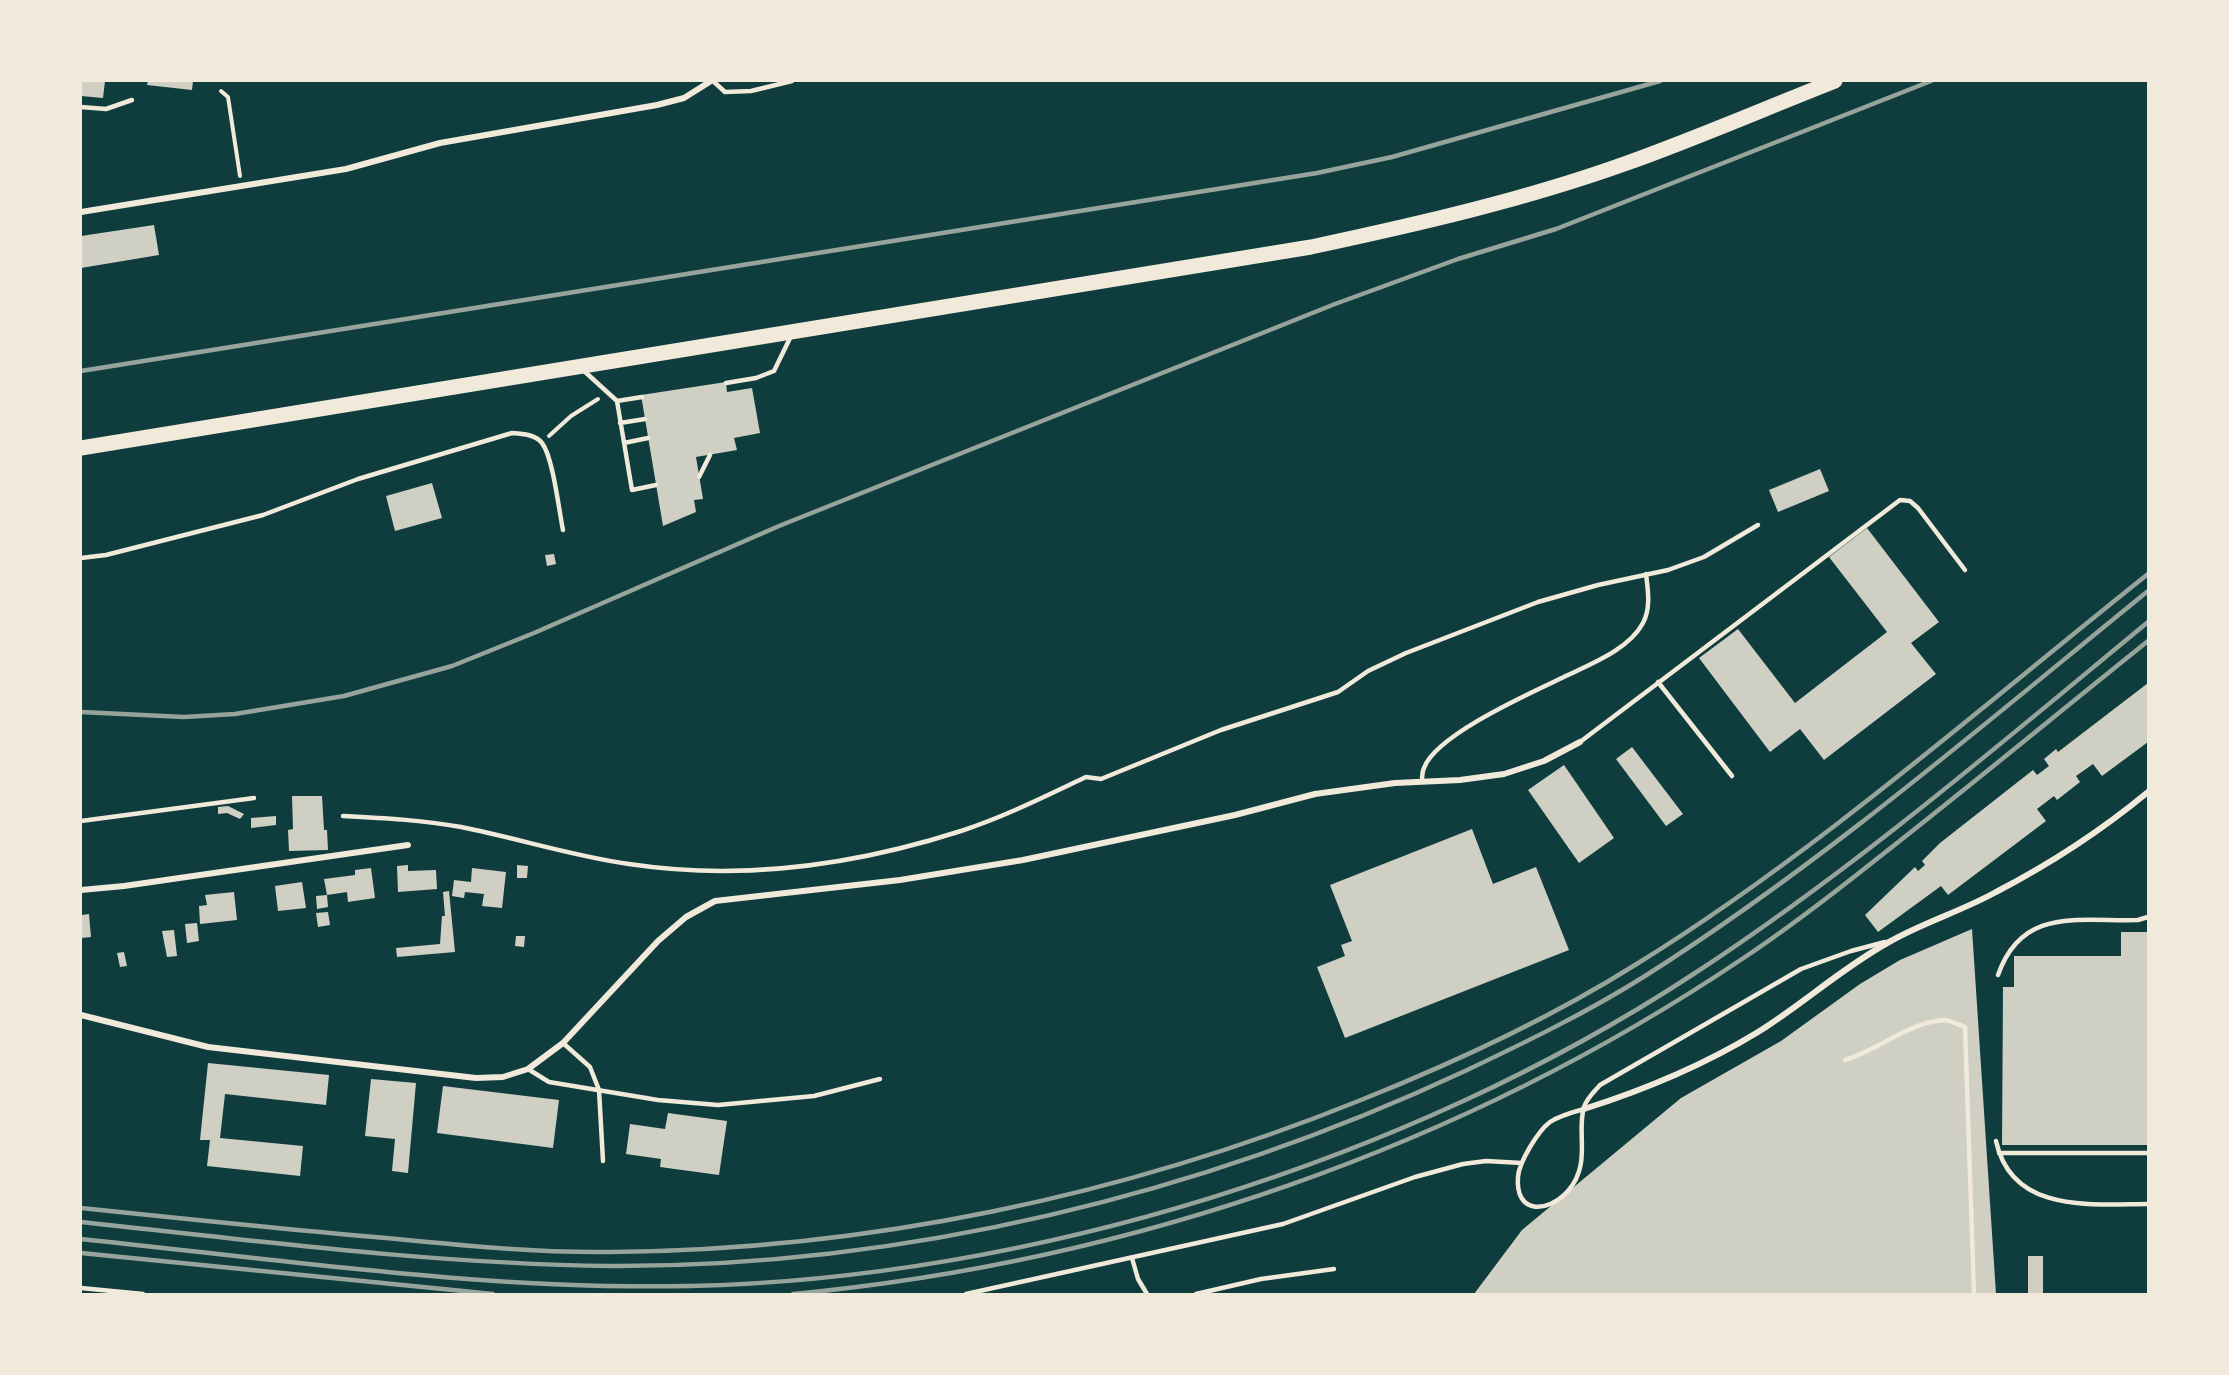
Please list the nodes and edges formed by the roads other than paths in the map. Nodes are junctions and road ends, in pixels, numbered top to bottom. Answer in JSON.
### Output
{"nodes":[{"id":1,"x":712,"y":81,"type":"edge"},
{"id":2,"x":792,"y":81,"type":"edge"},
{"id":3,"x":1835,"y":81,"type":"edge"},
{"id":4,"x":132,"y":100,"type":"dead end"},
{"id":5,"x":81,"y":107,"type":"edge"},
{"id":6,"x":81,"y":212,"type":"edge"},
{"id":7,"x":793,"y":332,"type":"junction"},
{"id":8,"x":579,"y":366,"type":"junction"},
{"id":9,"x":726,"y":383,"type":"dead end"},
{"id":10,"x":642,"y":397,"type":"dead end"},
{"id":11,"x":617,"y":401,"type":"junction"},
{"id":12,"x":645,"y":418,"type":"dead end"},
{"id":13,"x":620,"y":423,"type":"junction"},
{"id":14,"x":648,"y":438,"type":"dead end"},
{"id":15,"x":624,"y":443,"type":"junction"},
{"id":16,"x":81,"y":448,"type":"edge"},
{"id":17,"x":710,"y":455,"type":"dead end"},
{"id":18,"x":699,"y":477,"type":"dead end"},
{"id":19,"x":656,"y":485,"type":"dead end"},
{"id":20,"x":1758,"y":525,"type":"dead end"},
{"id":21,"x":563,"y":530,"type":"dead end"},
{"id":22,"x":81,"y":558,"type":"edge"},
{"id":23,"x":1965,"y":570,"type":"dead end"},
{"id":24,"x":1646,"y":574,"type":"junction"},
{"id":25,"x":1659,"y":682,"type":"junction"},
{"id":26,"x":1580,"y":742,"type":"joint"},
{"id":27,"x":1732,"y":776,"type":"dead end"},
{"id":28,"x":1422,"y":782,"type":"junction"},
{"id":29,"x":2148,"y":792,"type":"edge"},
{"id":30,"x":254,"y":798,"type":"dead end"},
{"id":31,"x":343,"y":816,"type":"dead end"},
{"id":32,"x":81,"y":821,"type":"edge"},
{"id":33,"x":408,"y":844,"type":"dead end"},
{"id":34,"x":81,"y":890,"type":"edge"},
{"id":35,"x":2148,"y":917,"type":"edge"},
{"id":36,"x":1891,"y":941,"type":"junction"},
{"id":37,"x":1998,"y":975,"type":"dead end"},
{"id":38,"x":81,"y":1015,"type":"edge"},
{"id":39,"x":563,"y":1043,"type":"junction"},
{"id":40,"x":1845,"y":1059,"type":"dead end"},
{"id":41,"x":528,"y":1069,"type":"junction"},
{"id":42,"x":880,"y":1079,"type":"dead end"},
{"id":43,"x":599,"y":1090,"type":"junction"},
{"id":44,"x":1584,"y":1109,"type":"junction"},
{"id":45,"x":1996,"y":1141,"type":"dead end"},
{"id":46,"x":1999,"y":1153,"type":"junction"},
{"id":47,"x":2148,"y":1153,"type":"edge"},
{"id":48,"x":603,"y":1161,"type":"dead end"},
{"id":49,"x":1522,"y":1163,"type":"junction"},
{"id":50,"x":2148,"y":1204,"type":"edge"},
{"id":51,"x":1132,"y":1258,"type":"junction"},
{"id":52,"x":1334,"y":1269,"type":"dead end"},
{"id":53,"x":81,"y":1288,"type":"edge"},
{"id":54,"x":143,"y":1294,"type":"edge"},
{"id":55,"x":966,"y":1294,"type":"edge"},
{"id":56,"x":1147,"y":1294,"type":"edge"},
{"id":57,"x":1196,"y":1294,"type":"edge"},
{"id":58,"x":1974,"y":1294,"type":"edge"}],
"edges":[{"from":1,"to":2,"type":"lane"},
{"from":1,"to":6,"type":"street"},
{"from":3,"to":7,"type":"main road"},
{"from":4,"to":5,"type":"lane"},
{"from":7,"to":8,"type":"main road"},
{"from":7,"to":9,"type":"lane"},
{"from":8,"to":11,"type":"lane"},
{"from":8,"to":16,"type":"main road"},
{"from":10,"to":11,"type":"lane"},
{"from":11,"to":13,"type":"lane"},
{"from":12,"to":13,"type":"lane"},
{"from":13,"to":15,"type":"lane"},
{"from":14,"to":15,"type":"lane"},
{"from":15,"to":19,"type":"lane"},
{"from":17,"to":18,"type":"lane"},
{"from":20,"to":24,"type":"lane"},
{"from":21,"to":22,"type":"lane"},
{"from":23,"to":25,"type":"lane"},
{"from":24,"to":28,"type":"lane"},
{"from":24,"to":31,"type":"lane"},
{"from":25,"to":26,"type":"lane"},
{"from":25,"to":27,"type":"lane"},
{"from":26,"to":28,"type":"street"},
{"from":28,"to":39,"type":"street"},
{"from":29,"to":36,"type":"street"},
{"from":30,"to":32,"type":"lane"},
{"from":33,"to":34,"type":"street"},
{"from":35,"to":37,"type":"lane"},
{"from":36,"to":44,"type":"street"},
{"from":36,"to":44,"type":"lane"},
{"from":38,"to":41,"type":"street"},
{"from":39,"to":41,"type":"street"},
{"from":39,"to":43,"type":"lane"},
{"from":40,"to":58,"type":"lane"},
{"from":41,"to":43,"type":"lane"},
{"from":42,"to":43,"type":"lane"},
{"from":43,"to":48,"type":"lane"},
{"from":44,"to":49,"type":"lane"},
{"from":44,"to":49,"type":"lane"},
{"from":45,"to":46,"type":"lane"},
{"from":46,"to":47,"type":"lane"},
{"from":46,"to":50,"type":"lane"},
{"from":49,"to":51,"type":"lane"},
{"from":51,"to":55,"type":"lane"},
{"from":51,"to":56,"type":"lane"},
{"from":52,"to":57,"type":"lane"},
{"from":53,"to":54,"type":"lane"}]}
